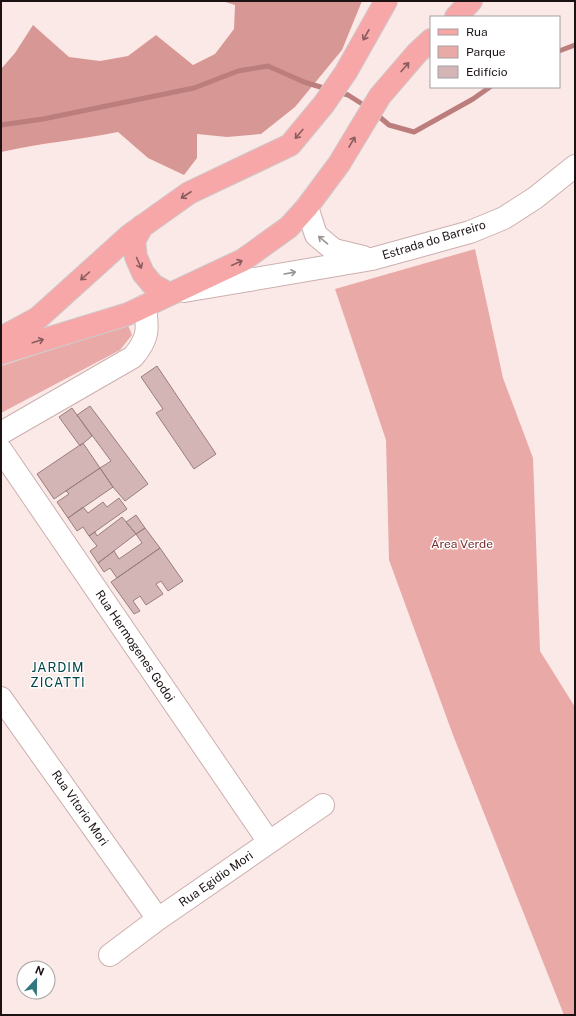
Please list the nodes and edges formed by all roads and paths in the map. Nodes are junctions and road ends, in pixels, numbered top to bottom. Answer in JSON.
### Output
{"nodes":[{"id":1,"x":386,"y":1,"type":"edge"},
{"id":2,"x":471,"y":1,"type":"edge"},
{"id":3,"x":457,"y":16,"type":"edge"},
{"id":4,"x":430,"y":41,"type":"edge"},
{"id":5,"x":575,"y":166,"type":"edge"},
{"id":6,"x":307,"y":207,"type":"junction"},
{"id":7,"x":142,"y":226,"type":"junction"},
{"id":8,"x":372,"y":259,"type":"junction"},
{"id":9,"x":169,"y":294,"type":"junction"},
{"id":10,"x":145,"y":306,"type":"junction"},
{"id":11,"x":1,"y":338,"type":"edge"},
{"id":12,"x":1,"y":353,"type":"edge"},
{"id":13,"x":1,"y":433,"type":"edge"},
{"id":14,"x":1,"y":450,"type":"edge"},
{"id":15,"x":1,"y":698,"type":"edge"},
{"id":16,"x":324,"y":805,"type":"dead end"},
{"id":17,"x":269,"y":842,"type":"junction"},
{"id":18,"x":158,"y":919,"type":"junction"},
{"id":19,"x":110,"y":955,"type":"dead end"}],
"edges":[{"from":1,"to":7,"type":"main road","one_way":true},
{"from":2,"to":3,"type":"main road"},
{"from":6,"to":4,"type":"main road","one_way":true},
{"from":5,"to":8,"type":"street","name":"Estrada do Barreiro"},
{"from":8,"to":6,"type":"street","name":"Estrada do Barreiro","one_way":true},
{"from":9,"to":6,"type":"main road","one_way":true},
{"from":7,"to":9,"type":"main road","one_way":true},
{"from":7,"to":11,"type":"main road","one_way":true},
{"from":9,"to":8,"type":"street","name":"Estrada do Barreiro","one_way":true},
{"from":9,"to":10,"type":"main road"},
{"from":12,"to":10,"type":"main road","one_way":true},
{"from":10,"to":13,"type":"street"},
{"from":14,"to":17,"type":"street","name":"Rua Hermogenes Godoi"},
{"from":15,"to":18,"type":"street","name":"Rua Vitorio Mori"},
{"from":16,"to":17,"type":"street","name":"Rua Egidio Mori"},
{"from":17,"to":18,"type":"street","name":"Rua Egidio Mori"},
{"from":18,"to":19,"type":"street","name":"Rua Egidio Mori"}]}
